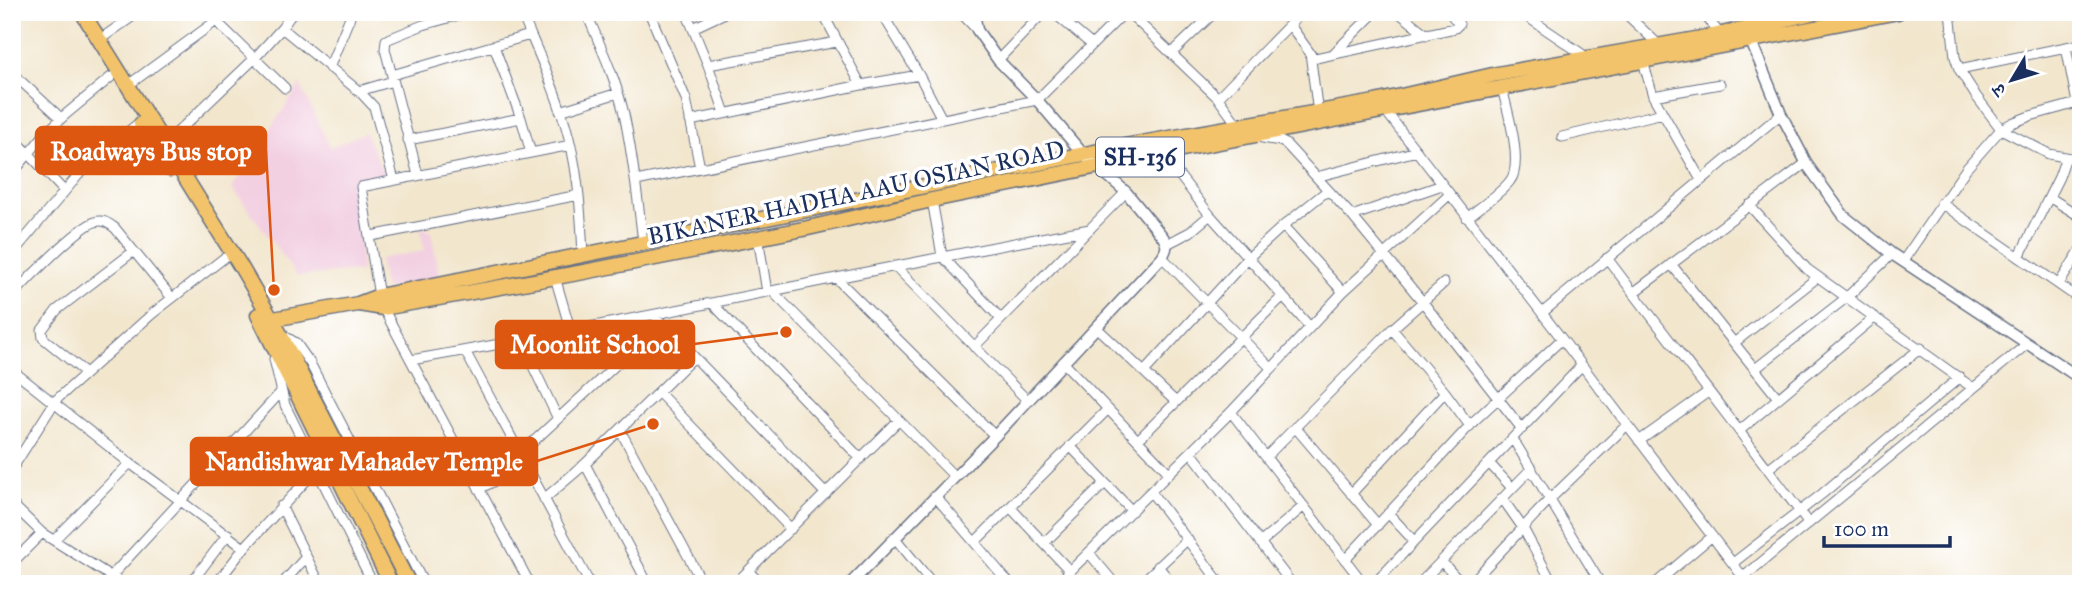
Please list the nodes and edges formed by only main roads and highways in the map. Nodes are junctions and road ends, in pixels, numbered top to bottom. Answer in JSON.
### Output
{"nodes":[{"id":1,"x":72,"y":12,"type":"edge"},
{"id":2,"x":82,"y":12,"type":"edge"},
{"id":3,"x":1816,"y":12,"type":"edge"},
{"id":4,"x":1898,"y":12,"type":"edge"},
{"id":5,"x":1826,"y":19,"type":"edge"},
{"id":6,"x":1748,"y":35,"type":"junction"},
{"id":7,"x":1723,"y":40,"type":"junction"},
{"id":8,"x":1591,"y":64,"type":"junction"},
{"id":9,"x":1381,"y":106,"type":"junction"},
{"id":10,"x":1244,"y":131,"type":"junction"},
{"id":11,"x":381,"y":302,"type":"junction"},
{"id":12,"x":271,"y":324,"type":"junction"},
{"id":13,"x":391,"y":584,"type":"edge"},
{"id":14,"x":409,"y":584,"type":"edge"}],
"edges":[{"from":1,"to":12,"type":"main road"},
{"from":2,"to":12,"type":"main road"},
{"from":3,"to":6,"type":"main road","name":"BIKANER HADHA AAU OSIAN ROAD","number":"SH-136"},
{"from":4,"to":5,"type":"main road","name":"BIKANER HADHA AAU OSIAN ROAD","number":"SH-136"},
{"from":5,"to":6,"type":"main road","name":"BIKANER HADHA AAU OSIAN ROAD","number":"SH-136"},
{"from":6,"to":7,"type":"main road","name":"BIKANER HADHA AAU OSIAN ROAD","number":"SH-136"},
{"from":7,"to":8,"type":"main road","name":"BIKANER HADHA AAU OSIAN ROAD","number":"SH-136"},
{"from":7,"to":8,"type":"main road","name":"BIKANER HADHA AAU OSIAN ROAD","number":"SH-136"},
{"from":8,"to":9,"type":"main road","name":"BIKANER HADHA AAU OSIAN ROAD","number":"SH-136"},
{"from":8,"to":9,"type":"main road","name":"BIKANER HADHA AAU OSIAN ROAD","number":"SH-136"},
{"from":9,"to":10,"type":"main road","name":"BIKANER HADHA AAU OSIAN ROAD","number":"SH-136"},
{"from":9,"to":10,"type":"main road","name":"BIKANER HADHA AAU OSIAN ROAD","number":"SH-136"},
{"from":10,"to":11,"type":"main road","name":"BIKANER HADHA AAU OSIAN ROAD","number":"SH-136"},
{"from":10,"to":11,"type":"main road","name":"BIKANER HADHA AAU OSIAN ROAD","number":"SH-136"},
{"from":11,"to":12,"type":"main road","name":"BIKANER HADHA AAU OSIAN ROAD","number":"SH-136"},
{"from":12,"to":13,"type":"main road"},
{"from":12,"to":14,"type":"main road"}]}
